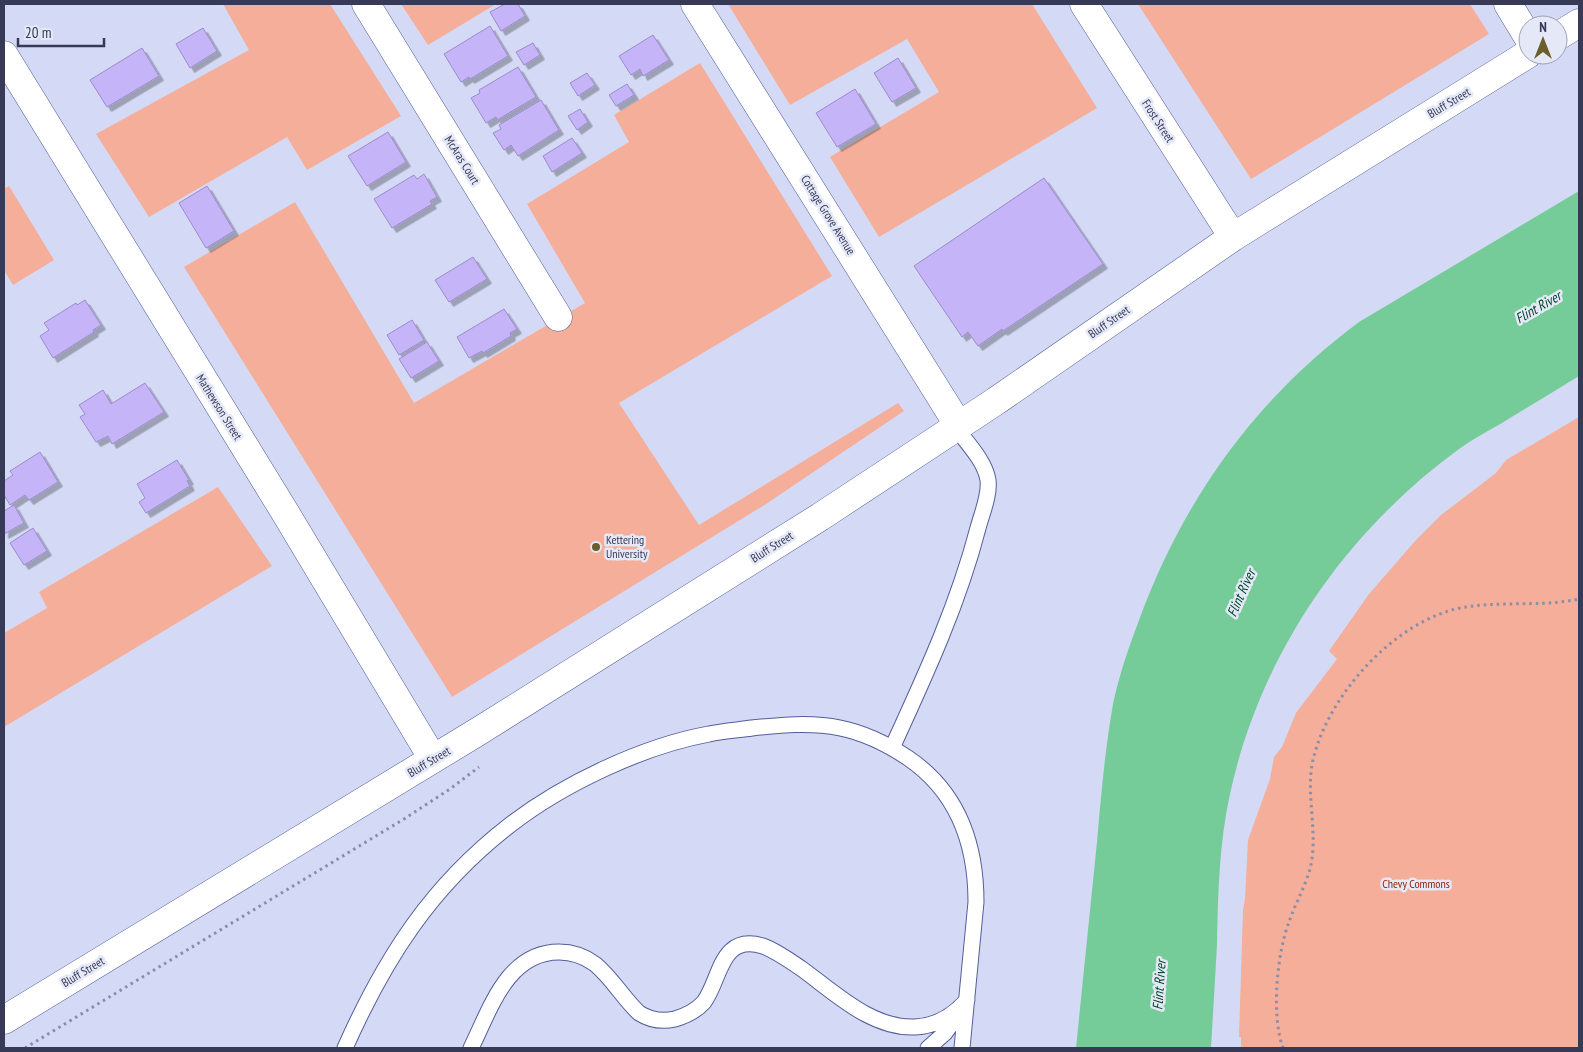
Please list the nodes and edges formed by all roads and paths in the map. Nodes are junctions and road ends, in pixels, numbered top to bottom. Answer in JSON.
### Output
{"nodes":[{"id":1,"x":366,"y":4,"type":"edge"},
{"id":2,"x":696,"y":4,"type":"edge"},
{"id":3,"x":1084,"y":4,"type":"edge"},
{"id":4,"x":1508,"y":4,"type":"edge"},
{"id":5,"x":1518,"y":20,"type":"edge"},
{"id":6,"x":1579,"y":23,"type":"edge"},
{"id":7,"x":1568,"y":30,"type":"edge"},
{"id":8,"x":4,"y":55,"type":"edge"},
{"id":9,"x":1518,"y":60,"type":"edge"},
{"id":10,"x":1233,"y":237,"type":"junction"},
{"id":11,"x":558,"y":317,"type":"dead end"},
{"id":12,"x":958,"y":427,"type":"junction"},
{"id":13,"x":1579,"y":599,"type":"edge"},
{"id":14,"x":892,"y":748,"type":"junction"},
{"id":15,"x":434,"y":759,"type":"junction"},
{"id":16,"x":967,"y":1000,"type":"junction"},
{"id":17,"x":4,"y":1020,"type":"edge"},
{"id":18,"x":345,"y":1048,"type":"edge"},
{"id":19,"x":471,"y":1048,"type":"edge"},
{"id":20,"x":928,"y":1048,"type":"edge"},
{"id":21,"x":962,"y":1048,"type":"edge"},
{"id":22,"x":1283,"y":1048,"type":"edge"}],
"edges":[{"from":1,"to":11,"type":"street","name":"McAras Court"},
{"from":2,"to":12,"type":"street","name":"Cottage Grove Avenue"},
{"from":3,"to":10,"type":"street","name":"Frost Street"},
{"from":4,"to":5,"type":"street"},
{"from":6,"to":7,"type":"street"},
{"from":8,"to":15,"type":"street","name":"Mathewson Street"},
{"from":9,"to":10,"type":"street","name":"Bluff Street"},
{"from":10,"to":12,"type":"street","name":"Bluff Street"},
{"from":12,"to":14,"type":"lane"},
{"from":12,"to":15,"type":"street","name":"Bluff Street"},
{"from":13,"to":22,"type":"path"},
{"from":14,"to":16,"type":"lane"},
{"from":14,"to":18,"type":"lane"},
{"from":15,"to":17,"type":"street","name":"Bluff Street"},
{"from":16,"to":19,"type":"lane"},
{"from":16,"to":20,"type":"lane"},
{"from":16,"to":21,"type":"lane"}]}
